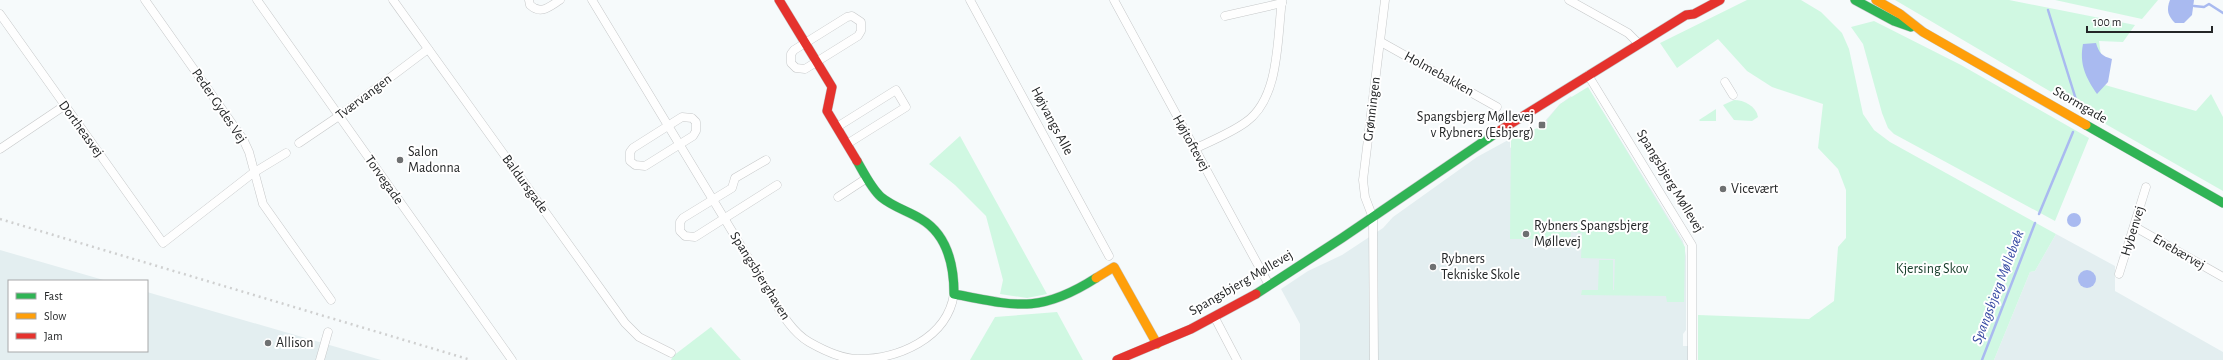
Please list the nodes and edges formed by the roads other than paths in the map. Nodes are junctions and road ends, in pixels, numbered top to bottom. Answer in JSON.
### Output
{"nodes":[{"id":1,"x":145,"y":0,"type":"edge"},
{"id":2,"x":257,"y":0,"type":"edge"},
{"id":3,"x":393,"y":0,"type":"edge"},
{"id":4,"x":528,"y":0,"type":"edge"},
{"id":5,"x":560,"y":0,"type":"edge"},
{"id":6,"x":592,"y":0,"type":"edge"},
{"id":7,"x":970,"y":0,"type":"edge"},
{"id":8,"x":1114,"y":0,"type":"edge"},
{"id":9,"x":1385,"y":0,"type":"edge"},
{"id":10,"x":1569,"y":0,"type":"edge"},
{"id":11,"x":1706,"y":0,"type":"edge"},
{"id":12,"x":1720,"y":0,"type":"edge"},
{"id":13,"x":1855,"y":0,"type":"edge"},
{"id":14,"x":1868,"y":0,"type":"edge"},
{"id":15,"x":1876,"y":0,"type":"edge"},
{"id":16,"x":782,"y":1,"type":"edge"},
{"id":17,"x":1282,"y":2,"type":"edge"},
{"id":18,"x":1885,"y":6,"type":"junction"},
{"id":19,"x":0,"y":14,"type":"edge"},
{"id":20,"x":1686,"y":15,"type":"junction"},
{"id":21,"x":1225,"y":16,"type":"dead end"},
{"id":22,"x":1922,"y":32,"type":"junction"},
{"id":23,"x":1380,"y":42,"type":"junction"},
{"id":24,"x":805,"y":43,"type":"junction"},
{"id":25,"x":1639,"y":44,"type":"junction"},
{"id":26,"x":428,"y":49,"type":"junction"},
{"id":27,"x":816,"y":62,"type":"junction"},
{"id":28,"x":1588,"y":74,"type":"junction"},
{"id":29,"x":1725,"y":82,"type":"dead end"},
{"id":30,"x":1733,"y":96,"type":"dead end"},
{"id":31,"x":64,"y":106,"type":"junction"},
{"id":32,"x":1497,"y":107,"type":"dead end"},
{"id":33,"x":340,"y":116,"type":"junction"},
{"id":34,"x":668,"y":126,"type":"junction"},
{"id":35,"x":837,"y":127,"type":"junction"},
{"id":36,"x":299,"y":143,"type":"dead end"},
{"id":37,"x":679,"y":144,"type":"junction"},
{"id":38,"x":847,"y":144,"type":"junction"},
{"id":39,"x":0,"y":149,"type":"edge"},
{"id":40,"x":1194,"y":149,"type":"junction"},
{"id":41,"x":286,"y":153,"type":"dead end"},
{"id":42,"x":766,"y":160,"type":"dead end"},
{"id":43,"x":253,"y":173,"type":"junction"},
{"id":44,"x":868,"y":178,"type":"junction"},
{"id":45,"x":777,"y":185,"type":"dead end"},
{"id":46,"x":2146,"y":187,"type":"dead end"},
{"id":47,"x":838,"y":197,"type":"dead end"},
{"id":48,"x":713,"y":200,"type":"junction"},
{"id":49,"x":2223,"y":203,"type":"edge"},
{"id":50,"x":724,"y":218,"type":"junction"},
{"id":51,"x":1373,"y":218,"type":"junction"},
{"id":52,"x":2135,"y":227,"type":"junction"},
{"id":53,"x":1109,"y":256,"type":"dead end"},
{"id":54,"x":2119,"y":274,"type":"dead end"},
{"id":55,"x":2223,"y":277,"type":"edge"},
{"id":56,"x":1269,"y":285,"type":"junction"},
{"id":57,"x":954,"y":294,"type":"junction"},
{"id":58,"x":331,"y":300,"type":"dead end"},
{"id":59,"x":1215,"y":318,"type":"junction"},
{"id":60,"x":328,"y":332,"type":"dead end"},
{"id":61,"x":1157,"y":344,"type":"junction"},
{"id":62,"x":671,"y":353,"type":"dead end"},
{"id":63,"x":320,"y":360,"type":"edge"},
{"id":64,"x":512,"y":360,"type":"edge"},
{"id":65,"x":1117,"y":360,"type":"edge"},
{"id":66,"x":1237,"y":360,"type":"edge"},
{"id":67,"x":1374,"y":360,"type":"edge"},
{"id":68,"x":1692,"y":360,"type":"edge"}],
"edges":[{"from":1,"to":43,"type":"street","name":"Peder Gydes Vej"},
{"from":2,"to":33,"type":"street","name":"Torvegade"},
{"from":3,"to":26,"type":"street","name":"Baldursgade"},
{"from":4,"to":5,"type":"street"},
{"from":6,"to":34,"type":"street","name":"Spangsbjerghaven"},
{"from":7,"to":53,"type":"street","name":"Højvangs Alle"},
{"from":8,"to":40,"type":"street","name":"Højtoftevej"},
{"from":9,"to":23,"type":"street","name":"Grønningen"},
{"from":10,"to":25,"type":"street"},
{"from":11,"to":20,"type":"street","name":"Spangsbjerg Møllevej"},
{"from":12,"to":20,"type":"street","name":"Spangsbjerg Møllevej"},
{"from":13,"to":22,"type":"street","name":"Stormgade"},
{"from":14,"to":18,"type":"street"},
{"from":15,"to":18,"type":"street","name":"Stormgade"},
{"from":16,"to":24,"type":"street"},
{"from":17,"to":21,"type":"street"},
{"from":17,"to":40,"type":"street"},
{"from":18,"to":22,"type":"street","name":"Stormgade"},
{"from":19,"to":31,"type":"street","name":"Dortheasvej"},
{"from":20,"to":25,"type":"street","name":"Spangsbjerg Møllevej"},
{"from":22,"to":49,"type":"street","name":"Stormgade"},
{"from":23,"to":32,"type":"street","name":"Holmebakken"},
{"from":23,"to":51,"type":"street","name":"Grønningen"},
{"from":24,"to":27,"type":"street"},
{"from":24,"to":27,"type":"street"},
{"from":24,"to":27,"type":"street"},
{"from":25,"to":28,"type":"street","name":"Spangsbjerg Møllevej"},
{"from":26,"to":33,"type":"street","name":"Tværvangen"},
{"from":26,"to":62,"type":"street","name":"Baldursgade"},
{"from":27,"to":35,"type":"street"},
{"from":28,"to":51,"type":"street","name":"Spangsbjerg Møllevej"},
{"from":28,"to":68,"type":"street","name":"Spangsbjerg Møllevej"},
{"from":29,"to":30,"type":"street"},
{"from":31,"to":39,"type":"street"},
{"from":31,"to":43,"type":"street","name":"Dortheasvej"},
{"from":33,"to":36,"type":"street","name":"Tværvangen"},
{"from":33,"to":64,"type":"street","name":"Torvegade"},
{"from":34,"to":37,"type":"street","name":"Spangsbjerghaven"},
{"from":34,"to":37,"type":"street"},
{"from":34,"to":37,"type":"street"},
{"from":35,"to":38,"type":"street"},
{"from":35,"to":38,"type":"street"},
{"from":37,"to":48,"type":"street","name":"Spangsbjerghaven"},
{"from":38,"to":44,"type":"street"},
{"from":40,"to":56,"type":"street","name":"Højtoftevej"},
{"from":41,"to":43,"type":"street"},
{"from":42,"to":48,"type":"street","name":"Spangsbjerghaven"},
{"from":43,"to":58,"type":"street","name":"Peder Gydes Vej"},
{"from":44,"to":47,"type":"street"},
{"from":44,"to":57,"type":"street"},
{"from":45,"to":50,"type":"street","name":"Spangsbjerghaven"},
{"from":46,"to":52,"type":"street","name":"Hybenvej"},
{"from":48,"to":50,"type":"street","name":"Spangsbjerghaven"},
{"from":48,"to":50,"type":"street","name":"Spangsbjerghaven"},
{"from":50,"to":57,"type":"street","name":"Spangsbjerghaven"},
{"from":51,"to":56,"type":"street","name":"Spangsbjerg Møllevej"},
{"from":51,"to":67,"type":"street"},
{"from":52,"to":54,"type":"street","name":"Hybenvej"},
{"from":52,"to":55,"type":"street","name":"Enebærvej"},
{"from":56,"to":59,"type":"street","name":"Spangsbjerg Møllevej"},
{"from":57,"to":61,"type":"street"},
{"from":59,"to":61,"type":"street","name":"Spangsbjerg Møllevej"},
{"from":59,"to":66,"type":"street"},
{"from":60,"to":63,"type":"street"},
{"from":61,"to":65,"type":"street","name":"Spangsbjerg Møllevej"}]}
